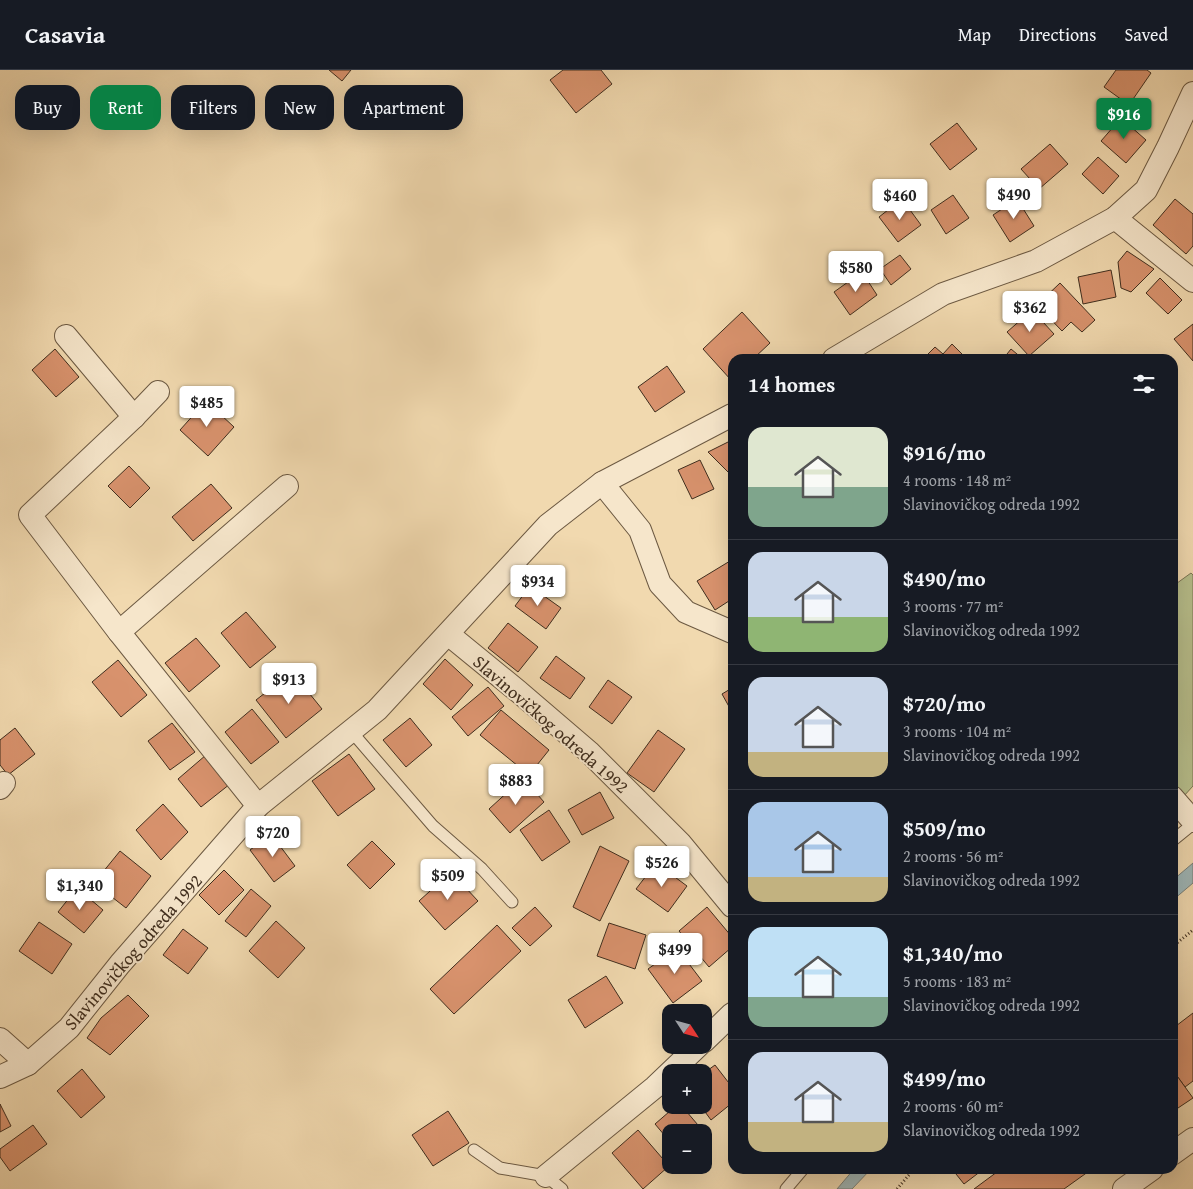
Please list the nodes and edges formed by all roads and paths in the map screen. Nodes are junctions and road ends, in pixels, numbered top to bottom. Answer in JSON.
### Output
{"nodes":[{"id":1,"x":1193,"y":93,"type":"edge"},
{"id":2,"x":1115,"y":218,"type":"junction"},
{"id":3,"x":1193,"y":281,"type":"edge"},
{"id":4,"x":66,"y":336,"type":"dead end"},
{"id":5,"x":842,"y":354,"type":"edge"},
{"id":6,"x":158,"y":392,"type":"dead end"},
{"id":7,"x":728,"y":417,"type":"edge"},
{"id":8,"x":134,"y":418,"type":"junction"},
{"id":9,"x":602,"y":483,"type":"junction"},
{"id":10,"x":287,"y":486,"type":"dead end"},
{"id":11,"x":728,"y":630,"type":"edge"},
{"id":12,"x":119,"y":632,"type":"junction"},
{"id":13,"x":448,"y":634,"type":"junction"},
{"id":14,"x":351,"y":731,"type":"junction"},
{"id":15,"x":1178,"y":804,"type":"edge"},
{"id":16,"x":258,"y":806,"type":"junction"},
{"id":17,"x":1193,"y":823,"type":"edge"},
{"id":18,"x":1178,"y":836,"type":"edge"},
{"id":19,"x":728,"y":901,"type":"edge"},
{"id":20,"x":512,"y":902,"type":"dead end"},
{"id":21,"x":1193,"y":930,"type":"edge"},
{"id":22,"x":1178,"y":943,"type":"edge"},
{"id":23,"x":728,"y":1018,"type":"edge"},
{"id":24,"x":712,"y":1033,"type":"edge"},
{"id":25,"x":0,"y":1039,"type":"edge"},
{"id":26,"x":689,"y":1054,"type":"edge"},
{"id":27,"x":28,"y":1064,"type":"junction"},
{"id":28,"x":0,"y":1077,"type":"edge"},
{"id":29,"x":1193,"y":1139,"type":"edge"},
{"id":30,"x":474,"y":1150,"type":"dead end"},
{"id":31,"x":1178,"y":1150,"type":"edge"},
{"id":32,"x":799,"y":1174,"type":"edge"},
{"id":33,"x":910,"y":1174,"type":"edge"},
{"id":34,"x":1145,"y":1174,"type":"edge"},
{"id":35,"x":554,"y":1182,"type":"edge"},
{"id":36,"x":786,"y":1189,"type":"edge"},
{"id":37,"x":897,"y":1189,"type":"edge"},
{"id":38,"x":1124,"y":1189,"type":"edge"}],
"edges":[{"from":1,"to":2,"type":"street"},
{"from":2,"to":3,"type":"street"},
{"from":2,"to":5,"type":"street"},
{"from":4,"to":8,"type":"street"},
{"from":6,"to":8,"type":"street"},
{"from":7,"to":9,"type":"street","name":"Slavinovičkog odreda 1992"},
{"from":8,"to":12,"type":"street"},
{"from":9,"to":11,"type":"street"},
{"from":9,"to":13,"type":"street","name":"Slavinovičkog odreda 1992"},
{"from":10,"to":12,"type":"street"},
{"from":12,"to":16,"type":"street"},
{"from":13,"to":14,"type":"street","name":"Slavinovičkog odreda 1992"},
{"from":13,"to":19,"type":"street","name":"Slavinovičkog odreda 1992"},
{"from":14,"to":16,"type":"street","name":"Slavinovičkog odreda 1992"},
{"from":14,"to":20,"type":"lane"},
{"from":15,"to":17,"type":"street"},
{"from":16,"to":27,"type":"street","name":"Slavinovičkog odreda 1992"},
{"from":17,"to":18,"type":"lane"},
{"from":21,"to":22,"type":"path"},
{"from":23,"to":24,"type":"street"},
{"from":25,"to":27,"type":"street"},
{"from":26,"to":35,"type":"street"},
{"from":27,"to":28,"type":"street","name":"Slavinovičkog odreda 1992"},
{"from":29,"to":31,"type":"street"},
{"from":30,"to":35,"type":"lane"},
{"from":32,"to":36,"type":"lane"},
{"from":33,"to":37,"type":"path"},
{"from":34,"to":38,"type":"street"}]}
